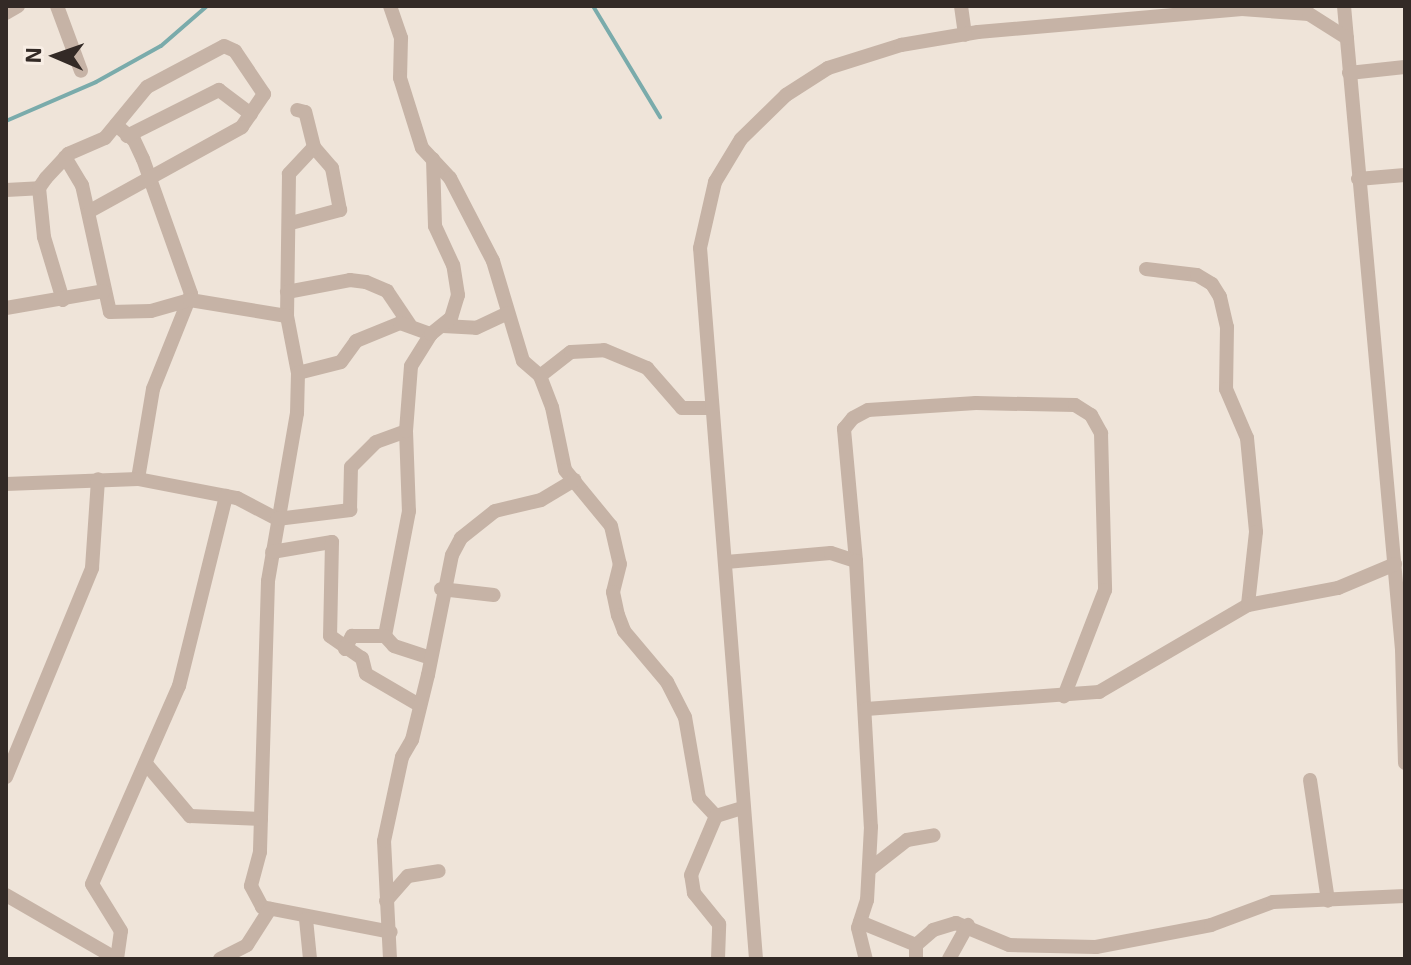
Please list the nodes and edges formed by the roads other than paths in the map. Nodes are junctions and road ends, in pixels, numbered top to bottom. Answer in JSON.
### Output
{"nodes":[{"id":1,"x":18,"y":6,"type":"edge"},
{"id":2,"x":57,"y":6,"type":"edge"},
{"id":3,"x":390,"y":6,"type":"edge"},
{"id":4,"x":961,"y":6,"type":"edge"},
{"id":5,"x":1344,"y":6,"type":"edge"},
{"id":6,"x":6,"y":13,"type":"edge"},
{"id":7,"x":965,"y":35,"type":"junction"},
{"id":8,"x":1347,"y":38,"type":"junction"},
{"id":9,"x":1405,"y":67,"type":"edge"},
{"id":10,"x":81,"y":71,"type":"dead end"},
{"id":11,"x":1349,"y":73,"type":"junction"},
{"id":12,"x":297,"y":110,"type":"dead end"},
{"id":13,"x":251,"y":114,"type":"junction"},
{"id":14,"x":116,"y":125,"type":"junction"},
{"id":15,"x":127,"y":136,"type":"junction"},
{"id":16,"x":314,"y":147,"type":"junction"},
{"id":17,"x":65,"y":157,"type":"junction"},
{"id":18,"x":433,"y":159,"type":"junction"},
{"id":19,"x":1405,"y":175,"type":"edge"},
{"id":20,"x":1358,"y":179,"type":"junction"},
{"id":21,"x":150,"y":180,"type":"junction"},
{"id":22,"x":39,"y":188,"type":"junction"},
{"id":23,"x":6,"y":190,"type":"edge"},
{"id":24,"x":90,"y":211,"type":"junction"},
{"id":25,"x":291,"y":223,"type":"junction"},
{"id":26,"x":1146,"y":269,"type":"dead end"},
{"id":27,"x":104,"y":291,"type":"junction"},
{"id":28,"x":287,"y":292,"type":"junction"},
{"id":29,"x":63,"y":300,"type":"junction"},
{"id":30,"x":190,"y":300,"type":"junction"},
{"id":31,"x":6,"y":308,"type":"edge"},
{"id":32,"x":508,"y":313,"type":"junction"},
{"id":33,"x":287,"y":316,"type":"junction"},
{"id":34,"x":409,"y":324,"type":"junction"},
{"id":35,"x":437,"y":330,"type":"junction"},
{"id":36,"x":298,"y":373,"type":"junction"},
{"id":37,"x":540,"y":376,"type":"junction"},
{"id":38,"x":711,"y":408,"type":"junction"},
{"id":39,"x":406,"y":431,"type":"junction"},
{"id":40,"x":98,"y":479,"type":"junction"},
{"id":41,"x":138,"y":479,"type":"junction"},
{"id":42,"x":574,"y":480,"type":"junction"},
{"id":43,"x":6,"y":484,"type":"edge"},
{"id":44,"x":226,"y":496,"type":"junction"},
{"id":45,"x":277,"y":519,"type":"junction"},
{"id":46,"x":272,"y":552,"type":"junction"},
{"id":47,"x":856,"y":561,"type":"junction"},
{"id":48,"x":726,"y":562,"type":"junction"},
{"id":49,"x":1395,"y":564,"type":"junction"},
{"id":50,"x":441,"y":589,"type":"junction"},
{"id":51,"x":494,"y":595,"type":"dead end"},
{"id":52,"x":1248,"y":605,"type":"junction"},
{"id":53,"x":385,"y":636,"type":"junction"},
{"id":54,"x":345,"y":649,"type":"junction"},
{"id":55,"x":431,"y":658,"type":"junction"},
{"id":56,"x":1064,"y":696,"type":"junction"},
{"id":57,"x":419,"y":705,"type":"junction"},
{"id":58,"x":866,"y":709,"type":"junction"},
{"id":59,"x":1405,"y":763,"type":"edge"},
{"id":60,"x":147,"y":765,"type":"junction"},
{"id":61,"x":6,"y":777,"type":"edge"},
{"id":62,"x":1310,"y":780,"type":"dead end"},
{"id":63,"x":742,"y":808,"type":"junction"},
{"id":64,"x":716,"y":816,"type":"junction"},
{"id":65,"x":261,"y":819,"type":"junction"},
{"id":66,"x":934,"y":835,"type":"dead end"},
{"id":67,"x":870,"y":869,"type":"junction"},
{"id":68,"x":439,"y":871,"type":"dead end"},
{"id":69,"x":6,"y":895,"type":"edge"},
{"id":70,"x":1404,"y":897,"type":"edge"},
{"id":71,"x":1328,"y":901,"type":"junction"},
{"id":72,"x":385,"y":902,"type":"junction"},
{"id":73,"x":270,"y":909,"type":"junction"},
{"id":74,"x":306,"y":919,"type":"junction"},
{"id":75,"x":860,"y":922,"type":"junction"},
{"id":76,"x":968,"y":925,"type":"junction"},
{"id":77,"x":391,"y":932,"type":"junction"},
{"id":78,"x":916,"y":952,"type":"edge"},
{"id":79,"x":1042,"y":952,"type":"edge"},
{"id":80,"x":220,"y":959,"type":"edge"},
{"id":81,"x":310,"y":959,"type":"edge"},
{"id":82,"x":390,"y":959,"type":"edge"},
{"id":83,"x":718,"y":959,"type":"edge"},
{"id":84,"x":756,"y":959,"type":"edge"},
{"id":85,"x":866,"y":959,"type":"edge"},
{"id":86,"x":949,"y":959,"type":"edge"}],
"edges":[{"from":1,"to":6,"type":"street"},
{"from":2,"to":10,"type":"street"},
{"from":3,"to":18,"type":"street"},
{"from":4,"to":7,"type":"street"},
{"from":5,"to":8,"type":"street"},
{"from":7,"to":8,"type":"street"},
{"from":7,"to":38,"type":"street"},
{"from":8,"to":11,"type":"street"},
{"from":9,"to":11,"type":"street"},
{"from":11,"to":20,"type":"street"},
{"from":12,"to":16,"type":"street"},
{"from":13,"to":14,"type":"street"},
{"from":13,"to":15,"type":"street"},
{"from":13,"to":21,"type":"street"},
{"from":14,"to":15,"type":"street"},
{"from":14,"to":17,"type":"street"},
{"from":15,"to":21,"type":"street"},
{"from":16,"to":25,"type":"street"},
{"from":16,"to":25,"type":"street"},
{"from":17,"to":22,"type":"street"},
{"from":17,"to":24,"type":"street"},
{"from":18,"to":32,"type":"street"},
{"from":18,"to":35,"type":"street"},
{"from":19,"to":20,"type":"street"},
{"from":20,"to":49,"type":"street"},
{"from":21,"to":24,"type":"street"},
{"from":21,"to":30,"type":"street"},
{"from":22,"to":23,"type":"street"},
{"from":22,"to":29,"type":"street"},
{"from":24,"to":27,"type":"street"},
{"from":25,"to":28,"type":"street"},
{"from":26,"to":52,"type":"street"},
{"from":27,"to":29,"type":"street"},
{"from":27,"to":30,"type":"street"},
{"from":28,"to":33,"type":"street"},
{"from":28,"to":34,"type":"street"},
{"from":29,"to":31,"type":"street"},
{"from":30,"to":33,"type":"street"},
{"from":30,"to":41,"type":"street"},
{"from":32,"to":35,"type":"street"},
{"from":32,"to":37,"type":"street"},
{"from":33,"to":36,"type":"street"},
{"from":34,"to":35,"type":"street"},
{"from":34,"to":36,"type":"street"},
{"from":35,"to":39,"type":"street"},
{"from":36,"to":45,"type":"street"},
{"from":37,"to":38,"type":"street"},
{"from":37,"to":42,"type":"street"},
{"from":38,"to":48,"type":"street"},
{"from":39,"to":45,"type":"street"},
{"from":39,"to":53,"type":"street"},
{"from":40,"to":41,"type":"street"},
{"from":40,"to":43,"type":"street"},
{"from":40,"to":61,"type":"street"},
{"from":41,"to":44,"type":"street"},
{"from":42,"to":50,"type":"street"},
{"from":42,"to":64,"type":"street"},
{"from":44,"to":45,"type":"street"},
{"from":44,"to":60,"type":"street"},
{"from":45,"to":46,"type":"street"},
{"from":46,"to":54,"type":"street"},
{"from":46,"to":65,"type":"street"},
{"from":47,"to":48,"type":"street"},
{"from":47,"to":56,"type":"street"},
{"from":47,"to":58,"type":"street"},
{"from":48,"to":63,"type":"street"},
{"from":49,"to":52,"type":"street"},
{"from":49,"to":59,"type":"street"},
{"from":50,"to":51,"type":"street"},
{"from":50,"to":55,"type":"street"},
{"from":52,"to":56,"type":"street"},
{"from":53,"to":54,"type":"street"},
{"from":53,"to":55,"type":"street"},
{"from":54,"to":57,"type":"street"},
{"from":55,"to":57,"type":"street"},
{"from":56,"to":58,"type":"street"},
{"from":57,"to":72,"type":"street"},
{"from":58,"to":67,"type":"street"},
{"from":60,"to":65,"type":"street"},
{"from":60,"to":69,"type":"street"},
{"from":62,"to":71,"type":"street"},
{"from":63,"to":64,"type":"street"},
{"from":63,"to":84,"type":"street"},
{"from":64,"to":83,"type":"street"},
{"from":65,"to":73,"type":"street"},
{"from":66,"to":67,"type":"street"},
{"from":67,"to":75,"type":"street"},
{"from":68,"to":72,"type":"street"},
{"from":70,"to":71,"type":"street"},
{"from":71,"to":79,"type":"street"},
{"from":72,"to":77,"type":"street"},
{"from":73,"to":74,"type":"street"},
{"from":73,"to":80,"type":"street"},
{"from":74,"to":77,"type":"street"},
{"from":74,"to":81,"type":"street"},
{"from":75,"to":78,"type":"street"},
{"from":75,"to":85,"type":"street"},
{"from":76,"to":78,"type":"street"},
{"from":76,"to":79,"type":"street"},
{"from":76,"to":86,"type":"street"},
{"from":77,"to":82,"type":"street"}]}
